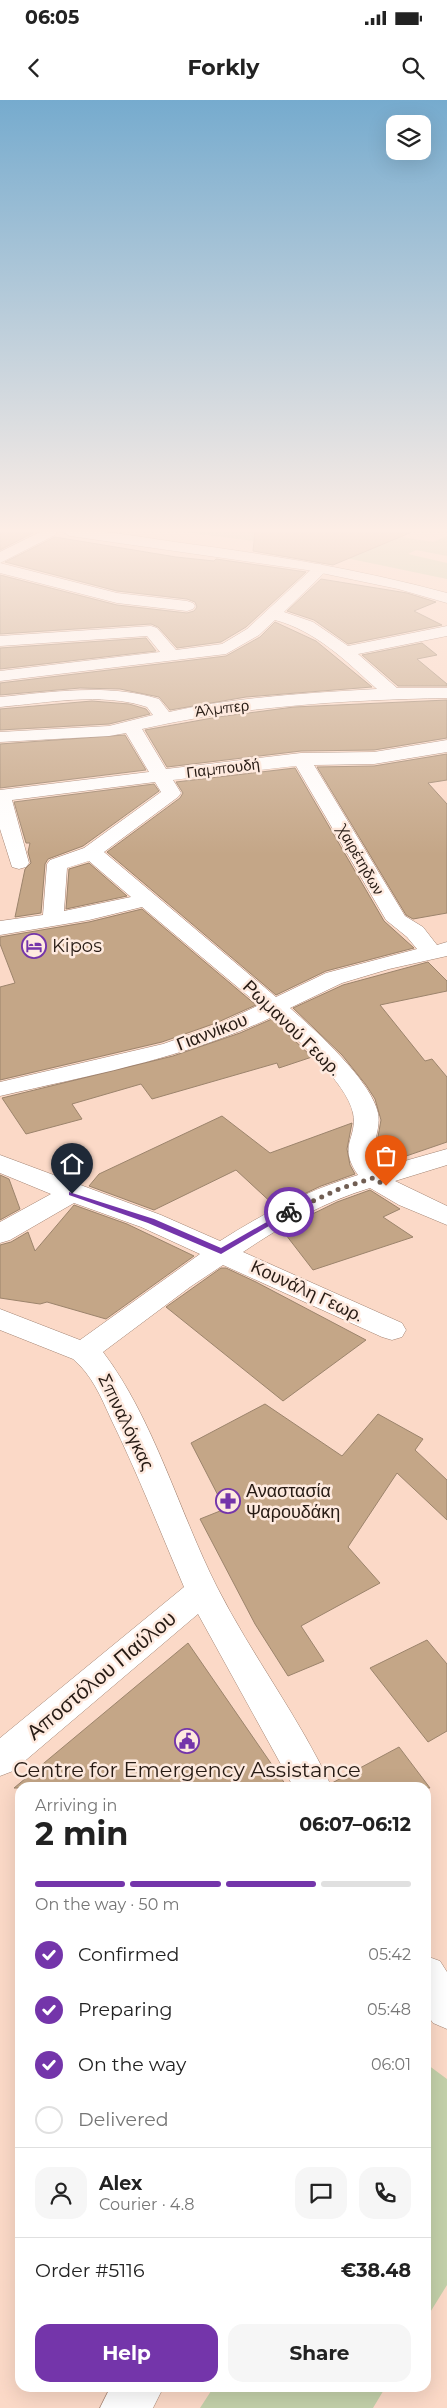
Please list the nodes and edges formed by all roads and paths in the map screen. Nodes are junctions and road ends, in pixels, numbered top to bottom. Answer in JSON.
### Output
{"nodes":[{"id":1,"x":20,"y":640,"type":"edge"},
{"id":2,"x":158,"y":640,"type":"edge"},
{"id":3,"x":242,"y":640,"type":"edge"},
{"id":4,"x":327,"y":640,"type":"edge"},
{"id":5,"x":402,"y":640,"type":"edge"},
{"id":6,"x":0,"y":641,"type":"edge"},
{"id":7,"x":344,"y":652,"type":"junction"},
{"id":8,"x":173,"y":657,"type":"junction"},
{"id":9,"x":0,"y":676,"type":"edge"},
{"id":10,"x":447,"y":693,"type":"edge"},
{"id":11,"x":393,"y":694,"type":"junction"},
{"id":12,"x":0,"y":702,"type":"edge"},
{"id":13,"x":164,"y":718,"type":"junction"},
{"id":14,"x":132,"y":727,"type":"junction"},
{"id":15,"x":0,"y":737,"type":"edge"},
{"id":16,"x":447,"y":746,"type":"edge"},
{"id":17,"x":301,"y":759,"type":"junction"},
{"id":18,"x":162,"y":776,"type":"junction"},
{"id":19,"x":1,"y":796,"type":"edge"},
{"id":20,"x":91,"y":852,"type":"junction"},
{"id":21,"x":10,"y":863,"type":"edge"},
{"id":22,"x":57,"y":864,"type":"junction"},
{"id":23,"x":145,"y":900,"type":"junction"},
{"id":24,"x":53,"y":919,"type":"junction"},
{"id":25,"x":0,"y":928,"type":"edge"},
{"id":26,"x":439,"y":951,"type":"edge"},
{"id":27,"x":274,"y":1007,"type":"junction"},
{"id":28,"x":0,"y":1088,"type":"edge"},
{"id":29,"x":447,"y":1157,"type":"edge"},
{"id":30,"x":0,"y":1163,"type":"edge"},
{"id":31,"x":373,"y":1178,"type":"junction"},
{"id":32,"x":72,"y":1194,"type":"junction"},
{"id":33,"x":447,"y":1216,"type":"edge"},
{"id":34,"x":0,"y":1234,"type":"edge"},
{"id":35,"x":221,"y":1252,"type":"junction"},
{"id":36,"x":3,"y":1323,"type":"edge"},
{"id":37,"x":392,"y":1330,"type":"dead end"},
{"id":38,"x":83,"y":1352,"type":"junction"},
{"id":39,"x":202,"y":1591,"type":"junction"},
{"id":40,"x":0,"y":1760,"type":"edge"},
{"id":41,"x":311,"y":1782,"type":"edge"},
{"id":42,"x":136,"y":2392,"type":"edge"},
{"id":43,"x":124,"y":2408,"type":"edge"}],
"edges":[{"from":1,"to":6,"type":"street"},
{"from":2,"to":8,"type":"street"},
{"from":3,"to":8,"type":"street"},
{"from":4,"to":7,"type":"street"},
{"from":5,"to":7,"type":"street"},
{"from":7,"to":11,"type":"street"},
{"from":8,"to":9,"type":"street"},
{"from":10,"to":11,"type":"street","name":"Άλμπερ"},
{"from":11,"to":13,"type":"street","name":"Άλμπερ"},
{"from":12,"to":13,"type":"street"},
{"from":13,"to":14,"type":"street","name":"Άλμπερ"},
{"from":14,"to":15,"type":"street","name":"Άλμπερ"},
{"from":14,"to":18,"type":"street"},
{"from":16,"to":17,"type":"street","name":"Γιαμπουδή"},
{"from":17,"to":18,"type":"street","name":"Γιαμπουδή"},
{"from":17,"to":26,"type":"street","name":"Χαιρέτηδων"},
{"from":18,"to":19,"type":"street","name":"Γιαμπουδή"},
{"from":18,"to":20,"type":"street"},
{"from":19,"to":21,"type":"street"},
{"from":20,"to":22,"type":"street"},
{"from":20,"to":23,"type":"street","name":"Ρωμανού Γεωρ."},
{"from":21,"to":22,"type":"street"},
{"from":22,"to":24,"type":"street"},
{"from":23,"to":24,"type":"street"},
{"from":23,"to":27,"type":"street","name":"Ρωμανού Γεωρ."},
{"from":24,"to":25,"type":"street"},
{"from":26,"to":27,"type":"street","name":"Γιαννίκου"},
{"from":27,"to":28,"type":"street","name":"Γιαννίκου"},
{"from":27,"to":31,"type":"street","name":"Ρωμανού Γεωρ."},
{"from":29,"to":31,"type":"street"},
{"from":30,"to":32,"type":"street","name":"Κουνάλη Γεωρ."},
{"from":31,"to":33,"type":"street"},
{"from":31,"to":35,"type":"street"},
{"from":32,"to":34,"type":"street"},
{"from":32,"to":35,"type":"street","name":"Κουνάλη Γεωρ."},
{"from":35,"to":37,"type":"street","name":"Κουνάλη Γεωρ."},
{"from":35,"to":38,"type":"street"},
{"from":36,"to":38,"type":"street"},
{"from":38,"to":39,"type":"street","name":"Σπιναλόγκας"},
{"from":39,"to":40,"type":"street","name":"Αποστόλου Παύλου"},
{"from":39,"to":41,"type":"street","name":"Σπιναλόγκας"},
{"from":42,"to":43,"type":"street"}]}
